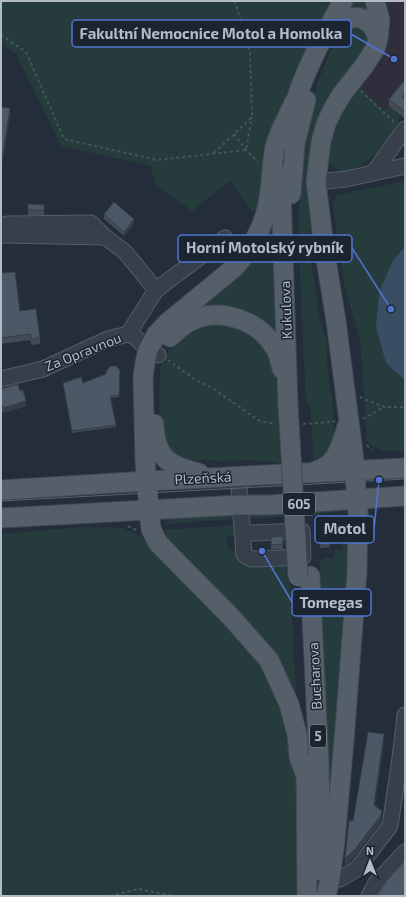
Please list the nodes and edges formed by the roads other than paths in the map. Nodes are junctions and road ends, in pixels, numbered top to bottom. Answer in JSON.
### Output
{"nodes":[{"id":1,"x":343,"y":1,"type":"edge"},
{"id":2,"x":375,"y":1,"type":"edge"},
{"id":3,"x":378,"y":39,"type":"junction"},
{"id":4,"x":317,"y":48,"type":"junction"},
{"id":5,"x":311,"y":82,"type":"junction"},
{"id":6,"x":295,"y":101,"type":"junction"},
{"id":7,"x":405,"y":129,"type":"edge"},
{"id":8,"x":405,"y":166,"type":"edge"},
{"id":9,"x":374,"y":172,"type":"junction"},
{"id":10,"x":316,"y":182,"type":"junction"},
{"id":11,"x":1,"y":226,"type":"edge"},
{"id":12,"x":1,"y":235,"type":"edge"},
{"id":13,"x":105,"y":237,"type":"junction"},
{"id":14,"x":226,"y":238,"type":"dead end"},
{"id":15,"x":156,"y":290,"type":"junction"},
{"id":16,"x":128,"y":334,"type":"junction"},
{"id":17,"x":153,"y":352,"type":"junction"},
{"id":18,"x":1,"y":379,"type":"edge"},
{"id":19,"x":287,"y":386,"type":"junction"},
{"id":20,"x":294,"y":405,"type":"junction"},
{"id":21,"x":349,"y":417,"type":"junction"},
{"id":22,"x":400,"y":468,"type":"edge"},
{"id":23,"x":355,"y":470,"type":"junction"},
{"id":24,"x":307,"y":473,"type":"junction"},
{"id":25,"x":238,"y":476,"type":"junction"},
{"id":26,"x":218,"y":477,"type":"junction"},
{"id":27,"x":147,"y":481,"type":"junction"},
{"id":28,"x":1,"y":490,"type":"edge"},
{"id":29,"x":403,"y":497,"type":"edge"},
{"id":30,"x":357,"y":500,"type":"junction"},
{"id":31,"x":240,"y":505,"type":"junction"},
{"id":32,"x":149,"y":510,"type":"junction"},
{"id":33,"x":1,"y":518,"type":"edge"},
{"id":34,"x":242,"y":530,"type":"dead end"},
{"id":35,"x":357,"y":572,"type":"junction"},
{"id":36,"x":304,"y":577,"type":"junction"},
{"id":37,"x":405,"y":715,"type":"edge"},
{"id":38,"x":306,"y":776,"type":"junction"},
{"id":39,"x":405,"y":852,"type":"edge"},
{"id":40,"x":328,"y":888,"type":"edge"},
{"id":41,"x":307,"y":896,"type":"edge"},
{"id":42,"x":320,"y":896,"type":"edge"},
{"id":43,"x":369,"y":896,"type":"edge"}],
"edges":[{"from":1,"to":4,"type":"main road","name":"Kukulova"},
{"from":2,"to":3,"type":"main road"},
{"from":3,"to":5,"type":"main road"},
{"from":3,"to":10,"type":"main road"},
{"from":4,"to":5,"type":"main road","name":"Kukulova","number":"5"},
{"from":4,"to":6,"type":"main road","name":"Kukulova","number":"5"},
{"from":5,"to":20,"type":"main road","name":"Kukulova","number":"5"},
{"from":6,"to":17,"type":"main road"},
{"from":6,"to":19,"type":"main road","name":"Kukulova","number":"5"},
{"from":7,"to":9,"type":"street"},
{"from":8,"to":9,"type":"street"},
{"from":9,"to":10,"type":"street"},
{"from":10,"to":21,"type":"main road"},
{"from":11,"to":13,"type":"street"},
{"from":12,"to":13,"type":"street"},
{"from":13,"to":15,"type":"street"},
{"from":14,"to":15,"type":"street"},
{"from":15,"to":16,"type":"street"},
{"from":16,"to":17,"type":"street","name":"Za Opravnou"},
{"from":16,"to":18,"type":"street","name":"Za Opravnou"},
{"from":17,"to":19,"type":"main road"},
{"from":17,"to":26,"type":"main road"},
{"from":17,"to":27,"type":"main road"},
{"from":19,"to":20,"type":"main road","name":"Kukulova","number":"5"},
{"from":20,"to":36,"type":"main road","name":"Kukulova","number":"5","bridge":true},
{"from":21,"to":22,"type":"main road"},
{"from":21,"to":23,"type":"main road"},
{"from":21,"to":24,"type":"main road"},
{"from":22,"to":23,"type":"main road","name":"Plzeňská","number":"605"},
{"from":23,"to":24,"type":"main road","name":"Plzeňská","number":"605"},
{"from":23,"to":30,"type":"main road"},
{"from":24,"to":25,"type":"main road","name":"Plzeňská","number":"605"},
{"from":25,"to":26,"type":"main road","name":"Plzeňská","number":"605"},
{"from":25,"to":31,"type":"street"},
{"from":26,"to":27,"type":"main road","name":"Plzeňská","number":"605"},
{"from":27,"to":28,"type":"main road","name":"Plzeňská","number":"605"},
{"from":27,"to":32,"type":"main road"},
{"from":29,"to":30,"type":"main road","name":"Plzeňská","number":"605"},
{"from":29,"to":35,"type":"main road"},
{"from":30,"to":31,"type":"main road","name":"Plzeňská","number":"605"},
{"from":30,"to":35,"type":"main road"},
{"from":31,"to":32,"type":"main road","name":"Plzeňská","number":"605"},
{"from":31,"to":34,"type":"street"},
{"from":32,"to":33,"type":"main road","name":"Plzeňská","number":"605"},
{"from":32,"to":38,"type":"main road"},
{"from":35,"to":40,"type":"main road"},
{"from":36,"to":38,"type":"main road","name":"Bucharova","number":"5"},
{"from":36,"to":42,"type":"main road","name":"Bucharova","number":"5"},
{"from":37,"to":40,"type":"street"},
{"from":38,"to":41,"type":"main road","name":"Bucharova","number":"5"},
{"from":39,"to":43,"type":"street"}]}
